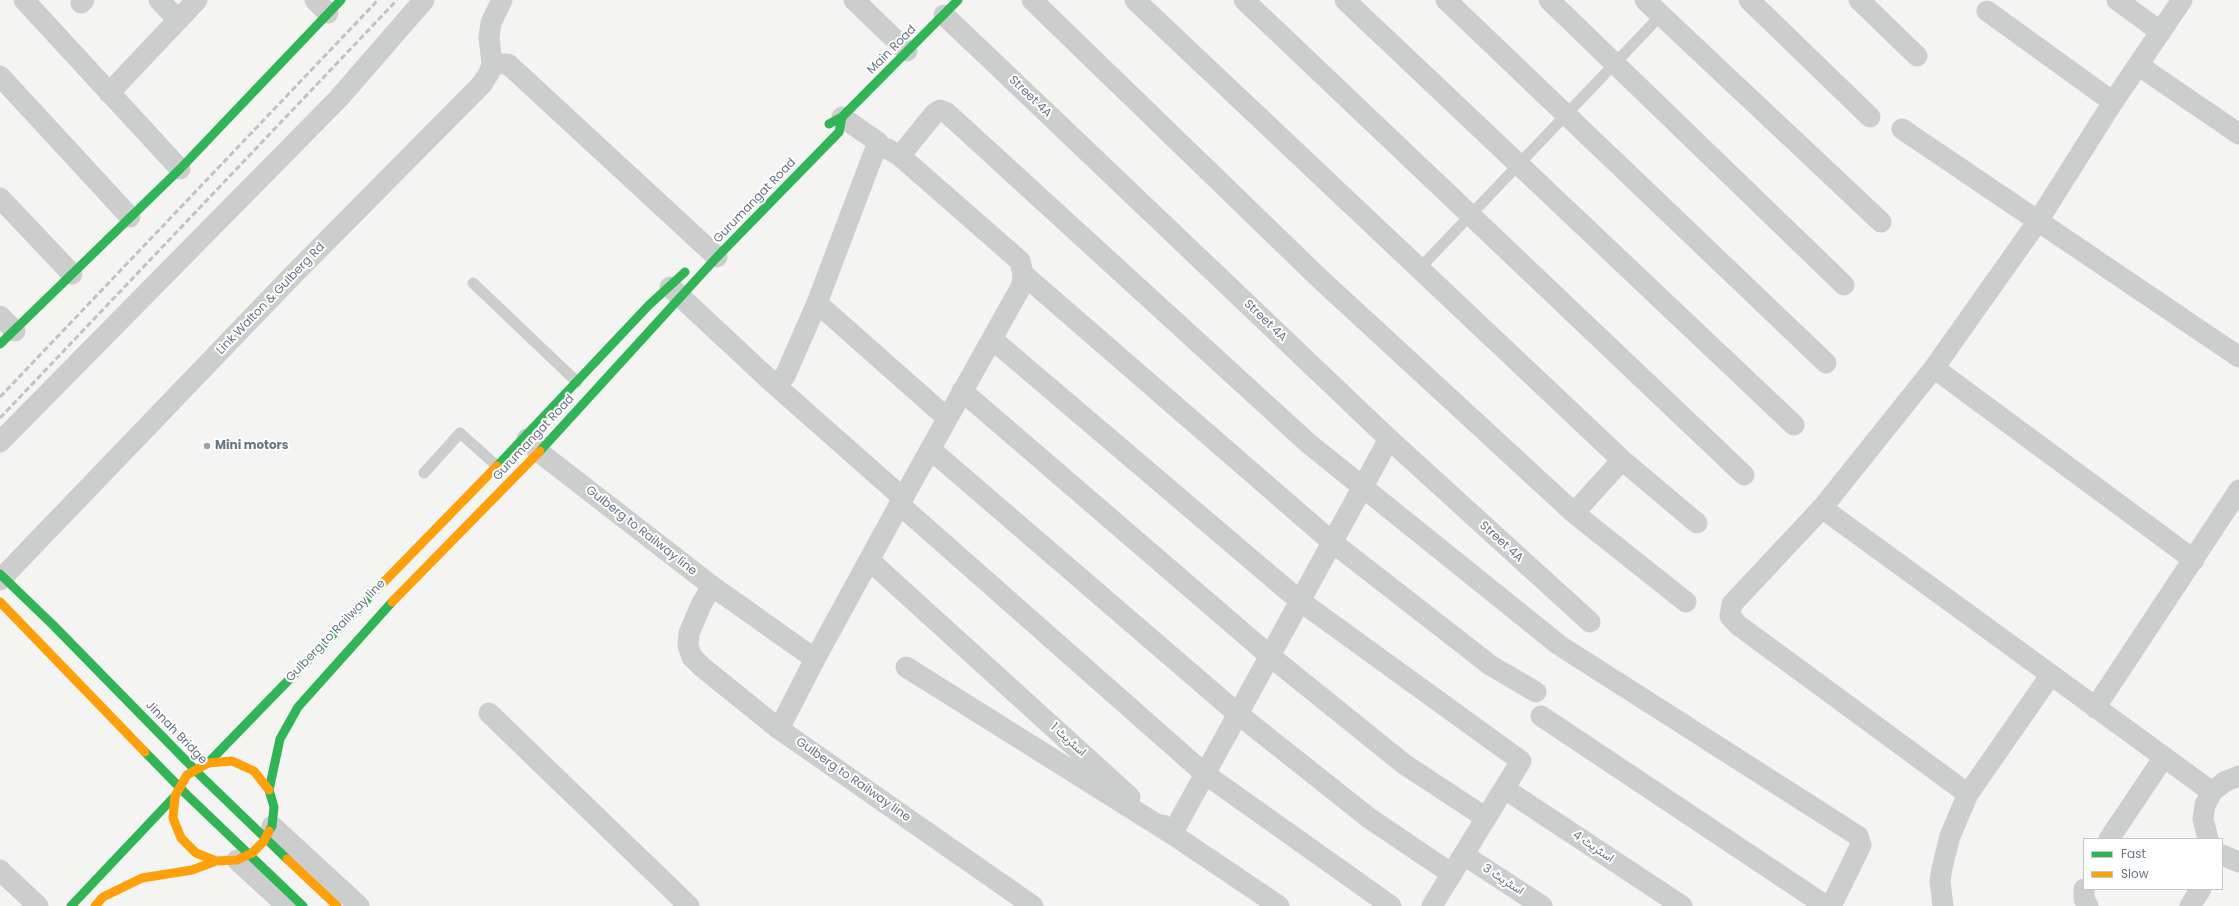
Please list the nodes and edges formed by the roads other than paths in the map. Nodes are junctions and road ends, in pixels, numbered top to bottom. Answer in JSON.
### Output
{"nodes":[{"id":1,"x":24,"y":0,"type":"edge"},
{"id":2,"x":159,"y":0,"type":"edge"},
{"id":3,"x":197,"y":0,"type":"edge"},
{"id":4,"x":424,"y":0,"type":"edge"},
{"id":5,"x":502,"y":0,"type":"edge"},
{"id":6,"x":854,"y":0,"type":"edge"},
{"id":7,"x":958,"y":0,"type":"edge"},
{"id":8,"x":1032,"y":0,"type":"edge"},
{"id":9,"x":1135,"y":0,"type":"edge"},
{"id":10,"x":1244,"y":0,"type":"edge"},
{"id":11,"x":1345,"y":0,"type":"edge"},
{"id":12,"x":1446,"y":0,"type":"edge"},
{"id":13,"x":1549,"y":0,"type":"edge"},
{"id":14,"x":1645,"y":0,"type":"edge"},
{"id":15,"x":1749,"y":0,"type":"edge"},
{"id":16,"x":1859,"y":0,"type":"edge"},
{"id":17,"x":2117,"y":0,"type":"edge"},
{"id":18,"x":2182,"y":0,"type":"edge"},
{"id":19,"x":328,"y":4,"type":"edge"},
{"id":20,"x":1987,"y":11,"type":"dead end"},
{"id":21,"x":944,"y":15,"type":"junction"},
{"id":22,"x":1661,"y":16,"type":"junction"},
{"id":23,"x":178,"y":20,"type":"junction"},
{"id":24,"x":2161,"y":32,"type":"junction"},
{"id":25,"x":907,"y":51,"type":"junction"},
{"id":26,"x":1917,"y":56,"type":"dead end"},
{"id":27,"x":1615,"y":63,"type":"junction"},
{"id":28,"x":492,"y":64,"type":"junction"},
{"id":29,"x":2138,"y":65,"type":"junction"},
{"id":30,"x":0,"y":76,"type":"edge"},
{"id":31,"x":109,"y":93,"type":"junction"},
{"id":32,"x":2113,"y":102,"type":"junction"},
{"id":33,"x":1566,"y":115,"type":"junction"},
{"id":34,"x":842,"y":117,"type":"junction"},
{"id":35,"x":1870,"y":117,"type":"dead end"},
{"id":36,"x":825,"y":129,"type":"dead end"},
{"id":37,"x":1902,"y":129,"type":"dead end"},
{"id":38,"x":2239,"y":134,"type":"edge"},
{"id":39,"x":878,"y":142,"type":"junction"},
{"id":40,"x":900,"y":156,"type":"junction"},
{"id":41,"x":1519,"y":164,"type":"junction"},
{"id":42,"x":180,"y":168,"type":"junction"},
{"id":43,"x":0,"y":198,"type":"edge"},
{"id":44,"x":1470,"y":215,"type":"junction"},
{"id":45,"x":130,"y":217,"type":"junction"},
{"id":46,"x":2038,"y":221,"type":"junction"},
{"id":47,"x":1881,"y":222,"type":"dead end"},
{"id":48,"x":710,"y":250,"type":"junction"},
{"id":49,"x":691,"y":265,"type":"dead end"},
{"id":50,"x":1419,"y":269,"type":"junction"},
{"id":51,"x":72,"y":274,"type":"junction"},
{"id":52,"x":1023,"y":274,"type":"junction"},
{"id":53,"x":473,"y":283,"type":"dead end"},
{"id":54,"x":1844,"y":285,"type":"dead end"},
{"id":55,"x":675,"y":293,"type":"junction"},
{"id":56,"x":817,"y":303,"type":"junction"},
{"id":57,"x":0,"y":316,"type":"edge"},
{"id":58,"x":7,"y":338,"type":"edge"},
{"id":59,"x":992,"y":338,"type":"junction"},
{"id":60,"x":2239,"y":357,"type":"edge"},
{"id":61,"x":1826,"y":363,"type":"dead end"},
{"id":62,"x":1934,"y":368,"type":"junction"},
{"id":63,"x":577,"y":382,"type":"junction"},
{"id":64,"x":774,"y":384,"type":"junction"},
{"id":65,"x":962,"y":391,"type":"junction"},
{"id":66,"x":947,"y":418,"type":"junction"},
{"id":67,"x":1794,"y":425,"type":"dead end"},
{"id":68,"x":525,"y":437,"type":"junction"},
{"id":69,"x":1389,"y":439,"type":"junction"},
{"id":70,"x":0,"y":442,"type":"edge"},
{"id":71,"x":930,"y":449,"type":"junction"},
{"id":72,"x":539,"y":452,"type":"junction"},
{"id":73,"x":1622,"y":460,"type":"junction"},
{"id":74,"x":497,"y":466,"type":"junction"},
{"id":75,"x":424,"y":472,"type":"dead end"},
{"id":76,"x":1744,"y":476,"type":"dead end"},
{"id":77,"x":1363,"y":486,"type":"junction"},
{"id":78,"x":2239,"y":490,"type":"edge"},
{"id":79,"x":901,"y":501,"type":"junction"},
{"id":80,"x":1822,"y":508,"type":"junction"},
{"id":81,"x":1574,"y":513,"type":"junction"},
{"id":82,"x":1697,"y":523,"type":"dead end"},
{"id":83,"x":1332,"y":542,"type":"junction"},
{"id":84,"x":869,"y":560,"type":"junction"},
{"id":85,"x":2194,"y":560,"type":"junction"},
{"id":86,"x":2,"y":572,"type":"edge"},
{"id":87,"x":712,"y":586,"type":"junction"},
{"id":88,"x":1300,"y":601,"type":"junction"},
{"id":89,"x":0,"y":602,"type":"edge"},
{"id":90,"x":1686,"y":602,"type":"dead end"},
{"id":91,"x":0,"y":614,"type":"edge"},
{"id":92,"x":1590,"y":622,"type":"dead end"},
{"id":93,"x":1270,"y":656,"type":"junction"},
{"id":94,"x":814,"y":659,"type":"junction"},
{"id":95,"x":906,"y":667,"type":"dead end"},
{"id":96,"x":2050,"y":676,"type":"junction"},
{"id":97,"x":1536,"y":692,"type":"dead end"},
{"id":98,"x":2094,"y":708,"type":"junction"},
{"id":99,"x":489,"y":713,"type":"dead end"},
{"id":100,"x":1238,"y":714,"type":"junction"},
{"id":101,"x":1541,"y":716,"type":"dead end"},
{"id":102,"x":779,"y":729,"type":"junction"},
{"id":103,"x":2164,"y":757,"type":"junction"},
{"id":104,"x":206,"y":764,"type":"junction"},
{"id":105,"x":1205,"y":774,"type":"junction"},
{"id":106,"x":2239,"y":776,"type":"edge"},
{"id":107,"x":1505,"y":789,"type":"junction"},
{"id":108,"x":269,"y":790,"type":"junction"},
{"id":109,"x":2212,"y":792,"type":"junction"},
{"id":110,"x":176,"y":794,"type":"junction"},
{"id":111,"x":1968,"y":794,"type":"junction"},
{"id":112,"x":1486,"y":818,"type":"junction"},
{"id":113,"x":272,"y":826,"type":"junction"},
{"id":114,"x":1172,"y":834,"type":"junction"},
{"id":115,"x":2110,"y":838,"type":"edge"},
{"id":116,"x":2208,"y":838,"type":"edge"},
{"id":117,"x":1464,"y":855,"type":"junction"},
{"id":118,"x":237,"y":860,"type":"junction"},
{"id":119,"x":216,"y":861,"type":"junction"},
{"id":120,"x":0,"y":870,"type":"edge"},
{"id":121,"x":1452,"y":874,"type":"junction"},
{"id":122,"x":2084,"y":890,"type":"edge"},
{"id":123,"x":2200,"y":890,"type":"edge"},
{"id":124,"x":38,"y":906,"type":"edge"},
{"id":125,"x":71,"y":906,"type":"edge"},
{"id":126,"x":94,"y":906,"type":"edge"},
{"id":127,"x":287,"y":906,"type":"edge"},
{"id":128,"x":303,"y":906,"type":"edge"},
{"id":129,"x":338,"y":906,"type":"edge"},
{"id":130,"x":359,"y":906,"type":"edge"},
{"id":131,"x":689,"y":906,"type":"edge"},
{"id":132,"x":1033,"y":906,"type":"edge"},
{"id":133,"x":1279,"y":906,"type":"edge"},
{"id":134,"x":1390,"y":906,"type":"edge"},
{"id":135,"x":1432,"y":906,"type":"edge"},
{"id":136,"x":1542,"y":906,"type":"edge"},
{"id":137,"x":1682,"y":906,"type":"edge"},
{"id":138,"x":1826,"y":906,"type":"edge"},
{"id":139,"x":1831,"y":906,"type":"edge"},
{"id":140,"x":1943,"y":906,"type":"edge"},
{"id":141,"x":2088,"y":906,"type":"edge"},
{"id":142,"x":2190,"y":906,"type":"edge"}],
"edges":[{"from":1,"to":31,"type":"street"},
{"from":2,"to":23,"type":"street"},
{"from":3,"to":23,"type":"street"},
{"from":4,"to":70,"type":"street"},
{"from":5,"to":28,"type":"street"},
{"from":6,"to":25,"type":"street"},
{"from":7,"to":21,"type":"main road","name":"Main Road"},
{"from":8,"to":81,"type":"street"},
{"from":9,"to":50,"type":"street"},
{"from":10,"to":44,"type":"street"},
{"from":11,"to":41,"type":"street"},
{"from":12,"to":33,"type":"street"},
{"from":13,"to":27,"type":"street"},
{"from":14,"to":22,"type":"street"},
{"from":15,"to":35,"type":"street"},
{"from":16,"to":26,"type":"street"},
{"from":17,"to":24,"type":"street"},
{"from":18,"to":24,"type":"street"},
{"from":19,"to":42,"type":"main road"},
{"from":20,"to":32,"type":"street"},
{"from":21,"to":25,"type":"main road","name":"Main Road"},
{"from":21,"to":69,"type":"street","name":"Street 4A"},
{"from":22,"to":27,"type":"lane"},
{"from":22,"to":47,"type":"street"},
{"from":23,"to":31,"type":"street"},
{"from":24,"to":29,"type":"street"},
{"from":25,"to":34,"type":"main road","name":"Main Road"},
{"from":27,"to":33,"type":"lane"},
{"from":27,"to":54,"type":"street"},
{"from":28,"to":48,"type":"street"},
{"from":28,"to":86,"type":"street","name":"Link Walton & Gulberg Rd"},
{"from":29,"to":32,"type":"street"},
{"from":29,"to":38,"type":"street"},
{"from":30,"to":45,"type":"street"},
{"from":31,"to":42,"type":"street"},
{"from":32,"to":46,"type":"street"},
{"from":33,"to":41,"type":"lane"},
{"from":33,"to":61,"type":"street"},
{"from":34,"to":36,"type":"main road","name":"Main Road"},
{"from":34,"to":39,"type":"street"},
{"from":34,"to":48,"type":"main road","name":"Gurumangat Road"},
{"from":37,"to":46,"type":"street"},
{"from":39,"to":40,"type":"street"},
{"from":39,"to":56,"type":"street"},
{"from":40,"to":52,"type":"street"},
{"from":40,"to":77,"type":"street"},
{"from":41,"to":44,"type":"lane"},
{"from":41,"to":67,"type":"street"},
{"from":42,"to":45,"type":"main road"},
{"from":43,"to":51,"type":"street"},
{"from":44,"to":50,"type":"lane"},
{"from":44,"to":76,"type":"street"},
{"from":45,"to":51,"type":"main road"},
{"from":46,"to":60,"type":"street"},
{"from":46,"to":62,"type":"street"},
{"from":48,"to":55,"type":"main road","name":"Gurumangat Road"},
{"from":49,"to":55,"type":"main road"},
{"from":50,"to":73,"type":"street"},
{"from":51,"to":58,"type":"main road"},
{"from":52,"to":59,"type":"street"},
{"from":52,"to":83,"type":"street"},
{"from":53,"to":63,"type":"lane"},
{"from":55,"to":63,"type":"main road"},
{"from":55,"to":64,"type":"street"},
{"from":55,"to":72,"type":"main road","name":"Gurumangat Road"},
{"from":56,"to":64,"type":"street"},
{"from":56,"to":66,"type":"street"},
{"from":57,"to":58,"type":"street"},
{"from":59,"to":65,"type":"street"},
{"from":59,"to":88,"type":"street"},
{"from":62,"to":80,"type":"street"},
{"from":62,"to":85,"type":"street"},
{"from":63,"to":68,"type":"main road"},
{"from":64,"to":79,"type":"street"},
{"from":65,"to":66,"type":"street"},
{"from":65,"to":93,"type":"street"},
{"from":66,"to":71,"type":"street"},
{"from":68,"to":72,"type":"street","name":"Gulberg to Railway line"},
{"from":68,"to":74,"type":"main road","name":"Gulberg to Railway line"},
{"from":69,"to":77,"type":"street"},
{"from":69,"to":92,"type":"street","name":"Street 4A"},
{"from":71,"to":79,"type":"street"},
{"from":71,"to":100,"type":"street"},
{"from":72,"to":87,"type":"street","name":"Gulberg to Railway line"},
{"from":72,"to":108,"type":"main road","name":"Gurumangat Road"},
{"from":73,"to":81,"type":"street"},
{"from":73,"to":82,"type":"street"},
{"from":74,"to":75,"type":"lane"},
{"from":74,"to":104,"type":"main road","name":"Gulberg to Railway line"},
{"from":77,"to":83,"type":"street"},
{"from":77,"to":139,"type":"street"},
{"from":78,"to":85,"type":"street"},
{"from":79,"to":84,"type":"street"},
{"from":79,"to":105,"type":"street"},
{"from":80,"to":96,"type":"street"},
{"from":80,"to":111,"type":"street"},
{"from":81,"to":90,"type":"street"},
{"from":83,"to":88,"type":"street"},
{"from":83,"to":97,"type":"street"},
{"from":84,"to":94,"type":"street"},
{"from":84,"to":114,"type":"street","name":"اسٹریٹ 1"},
{"from":85,"to":98,"type":"street"},
{"from":86,"to":104,"type":"street"},
{"from":86,"to":129,"type":"main road","name":"Jinnah Bridge"},
{"from":87,"to":94,"type":"street","name":"Gulberg to Railway line"},
{"from":87,"to":102,"type":"street","name":"Gulberg to Railway line"},
{"from":88,"to":93,"type":"street"},
{"from":88,"to":107,"type":"street"},
{"from":89,"to":128,"type":"main road"},
{"from":91,"to":110,"type":"street"},
{"from":93,"to":100,"type":"street"},
{"from":93,"to":112,"type":"street"},
{"from":94,"to":102,"type":"street"},
{"from":95,"to":114,"type":"street"},
{"from":96,"to":98,"type":"street"},
{"from":96,"to":111,"type":"street"},
{"from":98,"to":103,"type":"street"},
{"from":99,"to":131,"type":"street"},
{"from":100,"to":105,"type":"street"},
{"from":100,"to":121,"type":"street"},
{"from":101,"to":138,"type":"street"},
{"from":102,"to":132,"type":"street","name":"Gulberg to Railway line"},
{"from":103,"to":109,"type":"street"},
{"from":103,"to":115,"type":"street"},
{"from":104,"to":108,"type":"main road"},
{"from":104,"to":110,"type":"main road"},
{"from":105,"to":114,"type":"street"},
{"from":105,"to":134,"type":"street"},
{"from":106,"to":109,"type":"street"},
{"from":107,"to":112,"type":"street"},
{"from":107,"to":137,"type":"street","name":"اسٹریٹ 4"},
{"from":108,"to":113,"type":"main road"},
{"from":109,"to":116,"type":"street"},
{"from":110,"to":119,"type":"main road"},
{"from":110,"to":125,"type":"main road"},
{"from":111,"to":140,"type":"street"},
{"from":112,"to":117,"type":"street"},
{"from":113,"to":118,"type":"main road"},
{"from":113,"to":130,"type":"street"},
{"from":114,"to":133,"type":"street","name":"اسٹریٹ 1"},
{"from":117,"to":121,"type":"street"},
{"from":117,"to":136,"type":"street","name":"اسٹریٹ 3"},
{"from":118,"to":119,"type":"main road"},
{"from":118,"to":127,"type":"street"},
{"from":119,"to":126,"type":"main road"},
{"from":120,"to":124,"type":"street"},
{"from":121,"to":135,"type":"street"},
{"from":122,"to":141,"type":"street"},
{"from":123,"to":142,"type":"street"}]}
